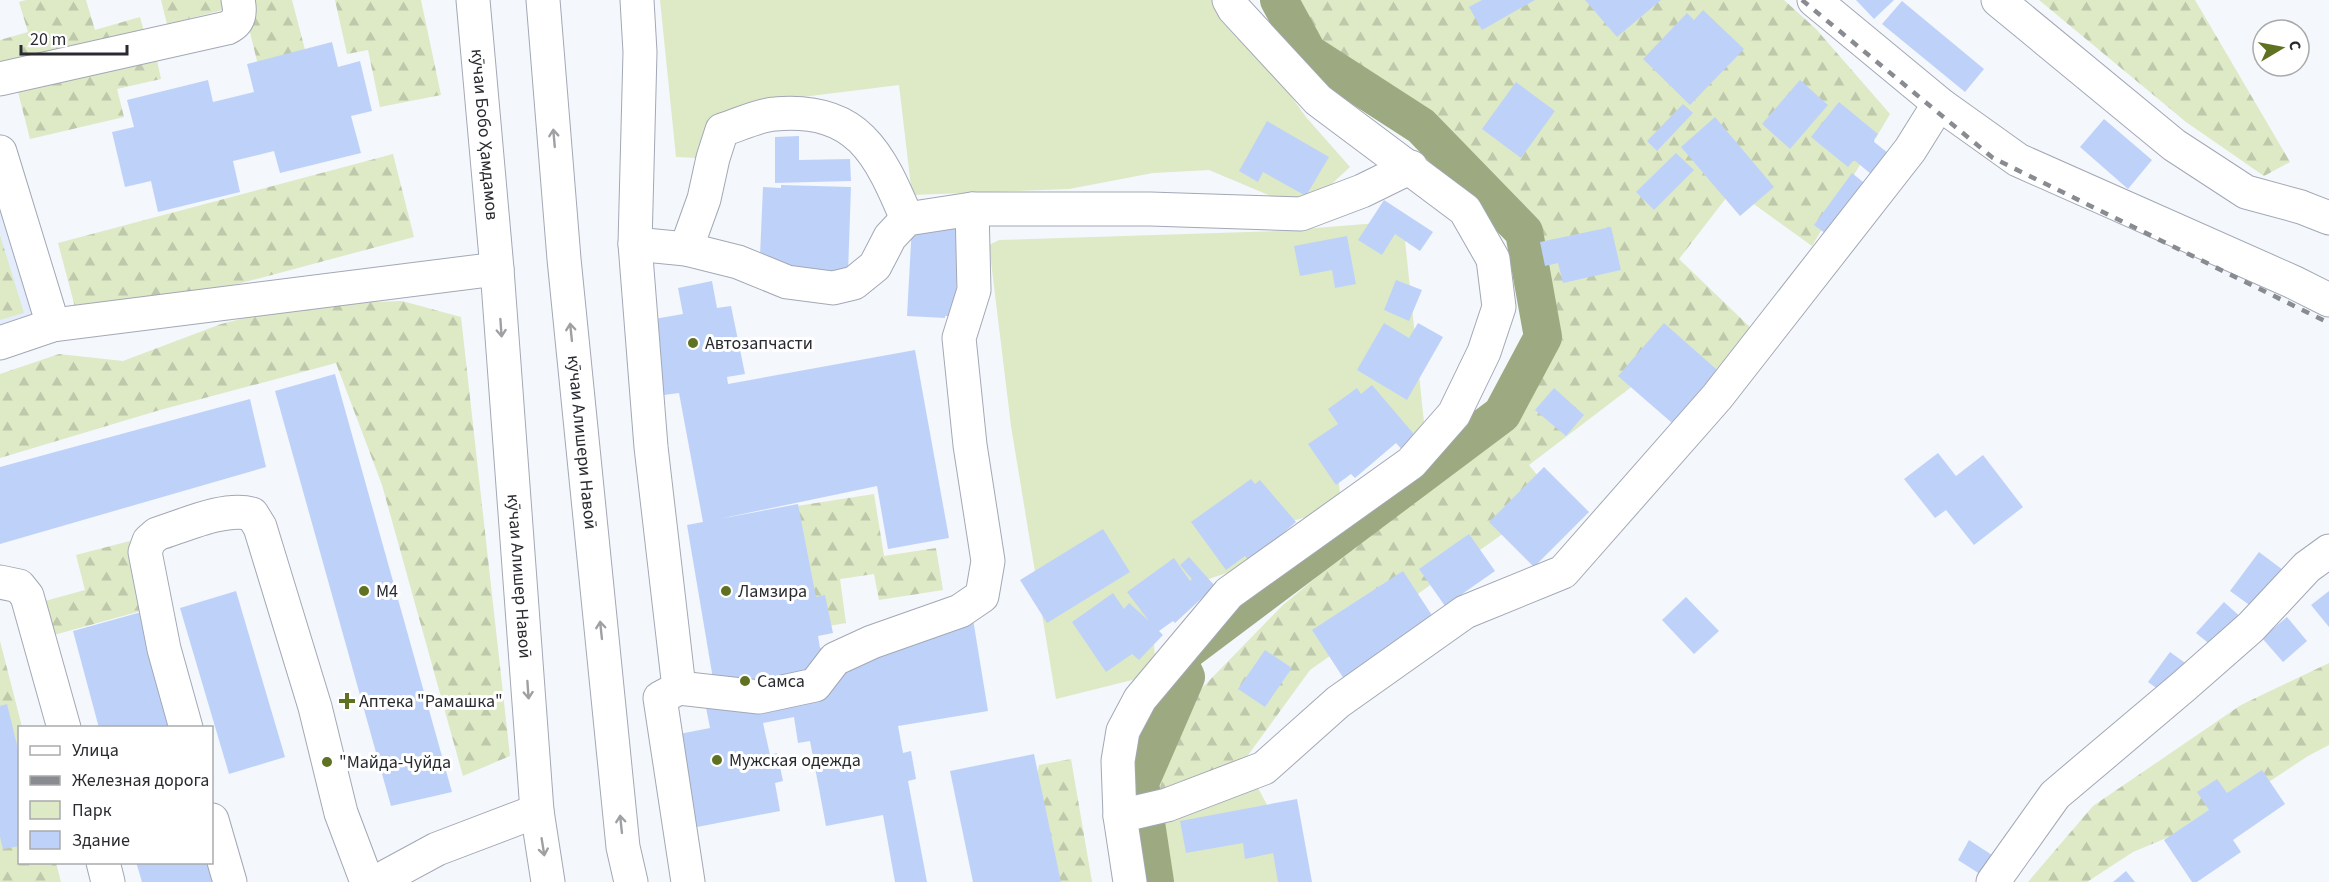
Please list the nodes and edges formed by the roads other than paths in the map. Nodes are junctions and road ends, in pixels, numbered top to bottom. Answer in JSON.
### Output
{"nodes":[{"id":1,"x":238,"y":0,"type":"edge"},
{"id":2,"x":473,"y":0,"type":"edge"},
{"id":3,"x":543,"y":0,"type":"edge"},
{"id":4,"x":637,"y":0,"type":"edge"},
{"id":5,"x":1229,"y":0,"type":"edge"},
{"id":6,"x":1814,"y":0,"type":"edge"},
{"id":7,"x":1998,"y":0,"type":"edge"},
{"id":8,"x":0,"y":79,"type":"edge"},
{"id":9,"x":1941,"y":105,"type":"junction"},
{"id":10,"x":0,"y":153,"type":"edge"},
{"id":11,"x":1411,"y":167,"type":"junction"},
{"id":12,"x":972,"y":209,"type":"junction"},
{"id":13,"x":2329,"y":218,"type":"edge"},
{"id":14,"x":907,"y":219,"type":"junction"},
{"id":15,"x":635,"y":244,"type":"junction"},
{"id":16,"x":686,"y":249,"type":"junction"},
{"id":17,"x":497,"y":269,"type":"junction"},
{"id":18,"x":2329,"y":300,"type":"edge"},
{"id":19,"x":53,"y":325,"type":"junction"},
{"id":20,"x":0,"y":343,"type":"edge"},
{"id":21,"x":2329,"y":551,"type":"edge"},
{"id":22,"x":0,"y":582,"type":"edge"},
{"id":23,"x":679,"y":688,"type":"junction"},
{"id":24,"x":63,"y":726,"type":"edge"},
{"id":25,"x":185,"y":726,"type":"edge"},
{"id":26,"x":537,"y":811,"type":"junction"},
{"id":27,"x":1141,"y":811,"type":"junction"},
{"id":28,"x":213,"y":823,"type":"edge"},
{"id":29,"x":104,"y":864,"type":"edge"},
{"id":30,"x":108,"y":882,"type":"edge"},
{"id":31,"x":230,"y":882,"type":"edge"},
{"id":32,"x":367,"y":882,"type":"edge"},
{"id":33,"x":376,"y":882,"type":"edge"},
{"id":34,"x":548,"y":882,"type":"edge"},
{"id":35,"x":630,"y":882,"type":"edge"},
{"id":36,"x":688,"y":882,"type":"edge"},
{"id":37,"x":1130,"y":882,"type":"edge"},
{"id":38,"x":1992,"y":882,"type":"edge"}],
"edges":[{"from":1,"to":8,"type":"street"},
{"from":2,"to":17,"type":"street","name":"кӯчаи Бобо Ҳамдамов"},
{"from":35,"to":3,"type":"street","name":"кӯчаи Алишери Навоӣ","one_way":true},
{"from":4,"to":15,"type":"street"},
{"from":5,"to":11,"type":"street"},
{"from":6,"to":9,"type":"street"},
{"from":7,"to":13,"type":"street"},
{"from":9,"to":18,"type":"street"},
{"from":9,"to":27,"type":"street"},
{"from":10,"to":19,"type":"street"},
{"from":11,"to":12,"type":"street"},
{"from":11,"to":27,"type":"street"},
{"from":12,"to":14,"type":"street"},
{"from":12,"to":23,"type":"street"},
{"from":14,"to":16,"type":"street"},
{"from":14,"to":16,"type":"street"},
{"from":15,"to":16,"type":"street"},
{"from":15,"to":23,"type":"street"},
{"from":17,"to":19,"type":"street"},
{"from":17,"to":26,"type":"street","name":"кӯчаи Алишер Навоӣ","one_way":true},
{"from":19,"to":20,"type":"street"},
{"from":21,"to":38,"type":"street"},
{"from":22,"to":24,"type":"street"},
{"from":23,"to":36,"type":"street"},
{"from":25,"to":32,"type":"street"},
{"from":26,"to":33,"type":"street"},
{"from":26,"to":34,"type":"street","name":"кӯчаи Алишер Навоӣ","one_way":true},
{"from":27,"to":37,"type":"street"},
{"from":28,"to":31,"type":"street"},
{"from":29,"to":30,"type":"street"}]}
